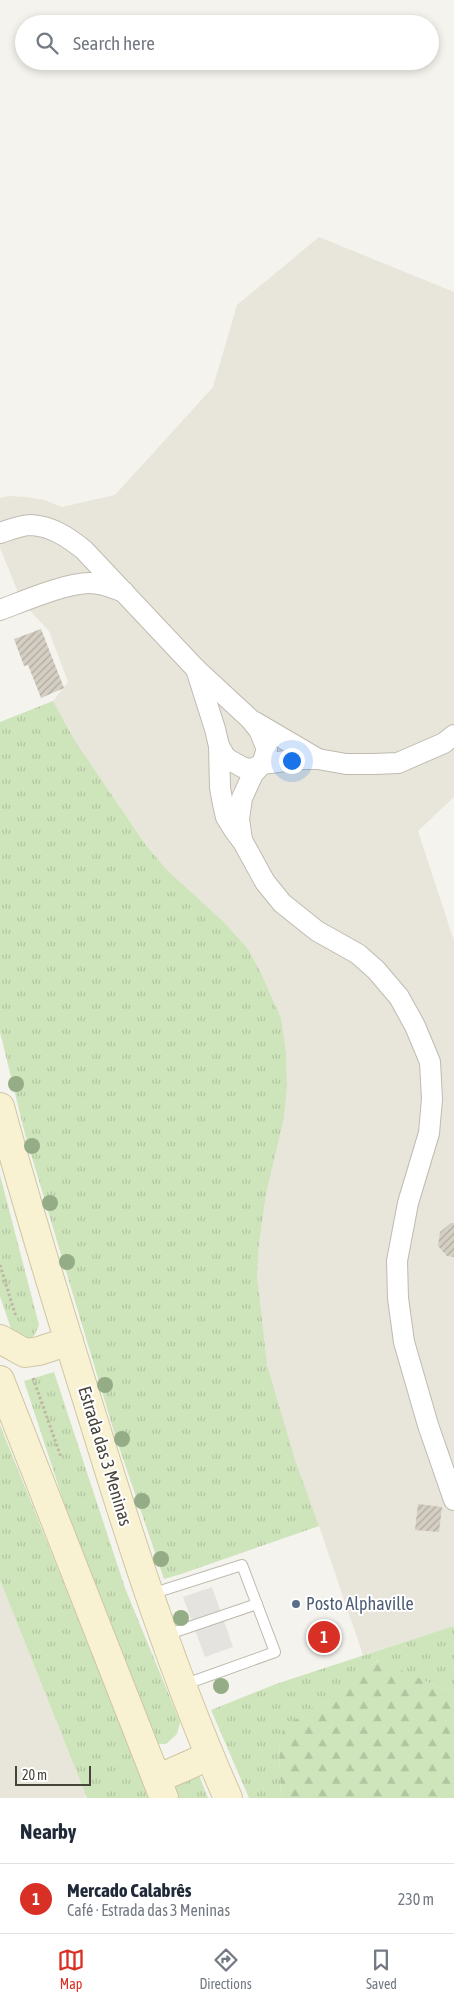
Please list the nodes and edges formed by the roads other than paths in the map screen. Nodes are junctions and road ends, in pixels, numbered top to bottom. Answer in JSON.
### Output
{"nodes":[{"id":1,"x":0,"y":533,"type":"edge"},
{"id":2,"x":126,"y":593,"type":"junction"},
{"id":3,"x":0,"y":610,"type":"edge"},
{"id":4,"x":196,"y":669,"type":"junction"},
{"id":5,"x":250,"y":719,"type":"junction"},
{"id":6,"x":454,"y":735,"type":"edge"},
{"id":7,"x":219,"y":746,"type":"junction"},
{"id":8,"x":318,"y":759,"type":"junction"},
{"id":9,"x":262,"y":764,"type":"junction"},
{"id":10,"x":242,"y":842,"type":"junction"},
{"id":11,"x":0,"y":1108,"type":"edge"},
{"id":12,"x":8,"y":1330,"type":"edge"},
{"id":13,"x":69,"y":1341,"type":"junction"},
{"id":14,"x":0,"y":1380,"type":"edge"},
{"id":15,"x":454,"y":1500,"type":"edge"},
{"id":16,"x":150,"y":1595,"type":"junction"},
{"id":17,"x":257,"y":1604,"type":"junction"},
{"id":18,"x":165,"y":1636,"type":"junction"},
{"id":19,"x":183,"y":1685,"type":"junction"},
{"id":20,"x":209,"y":1756,"type":"junction"},
{"id":21,"x":161,"y":1789,"type":"edge"},
{"id":22,"x":228,"y":1798,"type":"edge"}],
"edges":[{"from":1,"to":2,"type":"street"},
{"from":2,"to":3,"type":"street"},
{"from":2,"to":4,"type":"street"},
{"from":4,"to":5,"type":"street"},
{"from":4,"to":7,"type":"street"},
{"from":5,"to":8,"type":"street"},
{"from":5,"to":9,"type":"street"},
{"from":6,"to":8,"type":"street"},
{"from":7,"to":9,"type":"street"},
{"from":7,"to":10,"type":"street"},
{"from":8,"to":9,"type":"street"},
{"from":9,"to":10,"type":"street"},
{"from":10,"to":15,"type":"street"},
{"from":11,"to":13,"type":"main road","name":"Estrada das 3 Meninas"},
{"from":12,"to":13,"type":"main road"},
{"from":13,"to":16,"type":"main road","name":"Estrada das 3 Meninas"},
{"from":14,"to":21,"type":"main road"},
{"from":16,"to":17,"type":"lane"},
{"from":16,"to":18,"type":"main road","name":"Estrada das 3 Meninas"},
{"from":17,"to":18,"type":"lane"},
{"from":17,"to":19,"type":"lane"},
{"from":18,"to":19,"type":"main road","name":"Estrada das 3 Meninas"},
{"from":19,"to":20,"type":"main road","name":"Estrada das 3 Meninas"},
{"from":20,"to":21,"type":"main road"},
{"from":20,"to":22,"type":"main road","name":"Estrada das 3 Meninas"}]}
